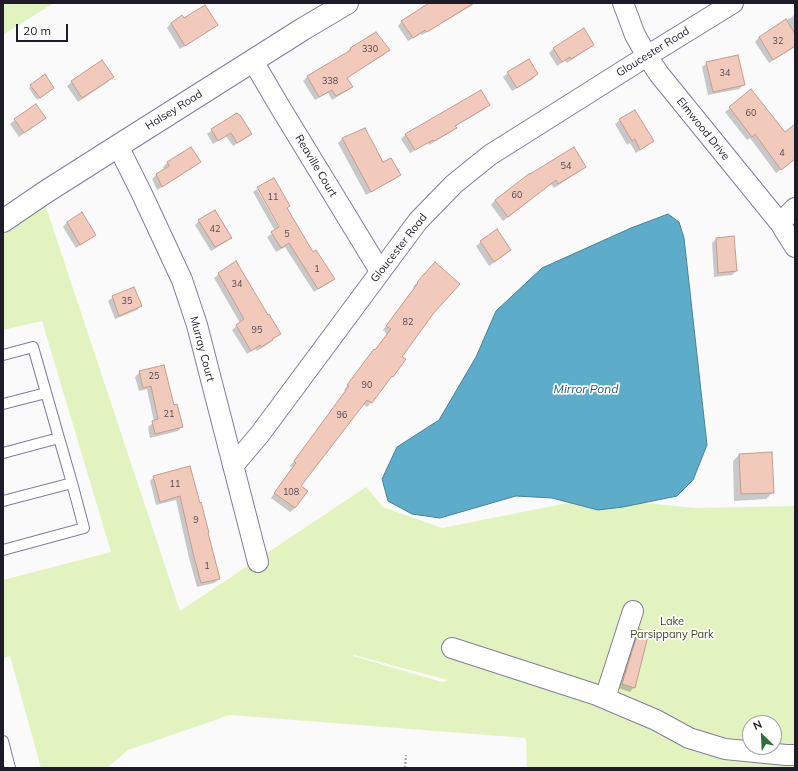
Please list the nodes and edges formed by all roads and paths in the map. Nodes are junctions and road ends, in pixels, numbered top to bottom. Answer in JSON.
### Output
{"nodes":[{"id":1,"x":347,"y":3,"type":"edge"},
{"id":2,"x":623,"y":3,"type":"edge"},
{"id":3,"x":733,"y":3,"type":"edge"},
{"id":4,"x":646,"y":56,"type":"junction"},
{"id":5,"x":253,"y":61,"type":"junction"},
{"id":6,"x":118,"y":146,"type":"junction"},
{"id":7,"x":795,"y":208,"type":"edge"},
{"id":8,"x":3,"y":221,"type":"edge"},
{"id":9,"x":780,"y":223,"type":"junction"},
{"id":10,"x":795,"y":248,"type":"edge"},
{"id":11,"x":380,"y":271,"type":"junction"},
{"id":12,"x":3,"y":355,"type":"edge"},
{"id":13,"x":46,"y":392,"type":"junction"},
{"id":14,"x":3,"y":404,"type":"edge"},
{"id":15,"x":59,"y":438,"type":"junction"},
{"id":16,"x":3,"y":453,"type":"edge"},
{"id":17,"x":234,"y":466,"type":"junction"},
{"id":18,"x":72,"y":483,"type":"junction"},
{"id":19,"x":3,"y":502,"type":"edge"},
{"id":20,"x":3,"y":550,"type":"edge"},
{"id":21,"x":258,"y":562,"type":"dead end"},
{"id":22,"x":633,"y":611,"type":"dead end"},
{"id":23,"x":452,"y":648,"type":"dead end"},
{"id":24,"x":605,"y":698,"type":"junction"},
{"id":25,"x":3,"y":741,"type":"edge"},
{"id":26,"x":406,"y":755,"type":"dead end"},
{"id":27,"x":795,"y":755,"type":"edge"},
{"id":28,"x":10,"y":768,"type":"edge"},
{"id":29,"x":406,"y":768,"type":"edge"}],
"edges":[{"from":1,"to":5,"type":"street","name":"Halsey Road"},
{"from":2,"to":4,"type":"street","name":"Elmwood Drive"},
{"from":3,"to":4,"type":"street","name":"Gloucester Road"},
{"from":4,"to":9,"type":"street","name":"Elmwood Drive"},
{"from":4,"to":11,"type":"street","name":"Gloucester Road"},
{"from":5,"to":6,"type":"street","name":"Halsey Road"},
{"from":5,"to":11,"type":"street","name":"Reaville Court"},
{"from":6,"to":8,"type":"street","name":"Halsey Road"},
{"from":6,"to":17,"type":"street","name":"Murray Court"},
{"from":7,"to":9,"type":"street"},
{"from":9,"to":10,"type":"street","name":"Elmwood Drive"},
{"from":11,"to":17,"type":"street","name":"Gloucester Road"},
{"from":12,"to":13,"type":"lane"},
{"from":13,"to":14,"type":"lane"},
{"from":13,"to":15,"type":"lane"},
{"from":15,"to":16,"type":"lane"},
{"from":15,"to":18,"type":"lane"},
{"from":17,"to":21,"type":"street","name":"Murray Court"},
{"from":18,"to":19,"type":"lane"},
{"from":18,"to":20,"type":"lane"},
{"from":22,"to":24,"type":"street"},
{"from":23,"to":24,"type":"street"},
{"from":24,"to":27,"type":"street"},
{"from":25,"to":28,"type":"lane"},
{"from":26,"to":29,"type":"path"}]}
